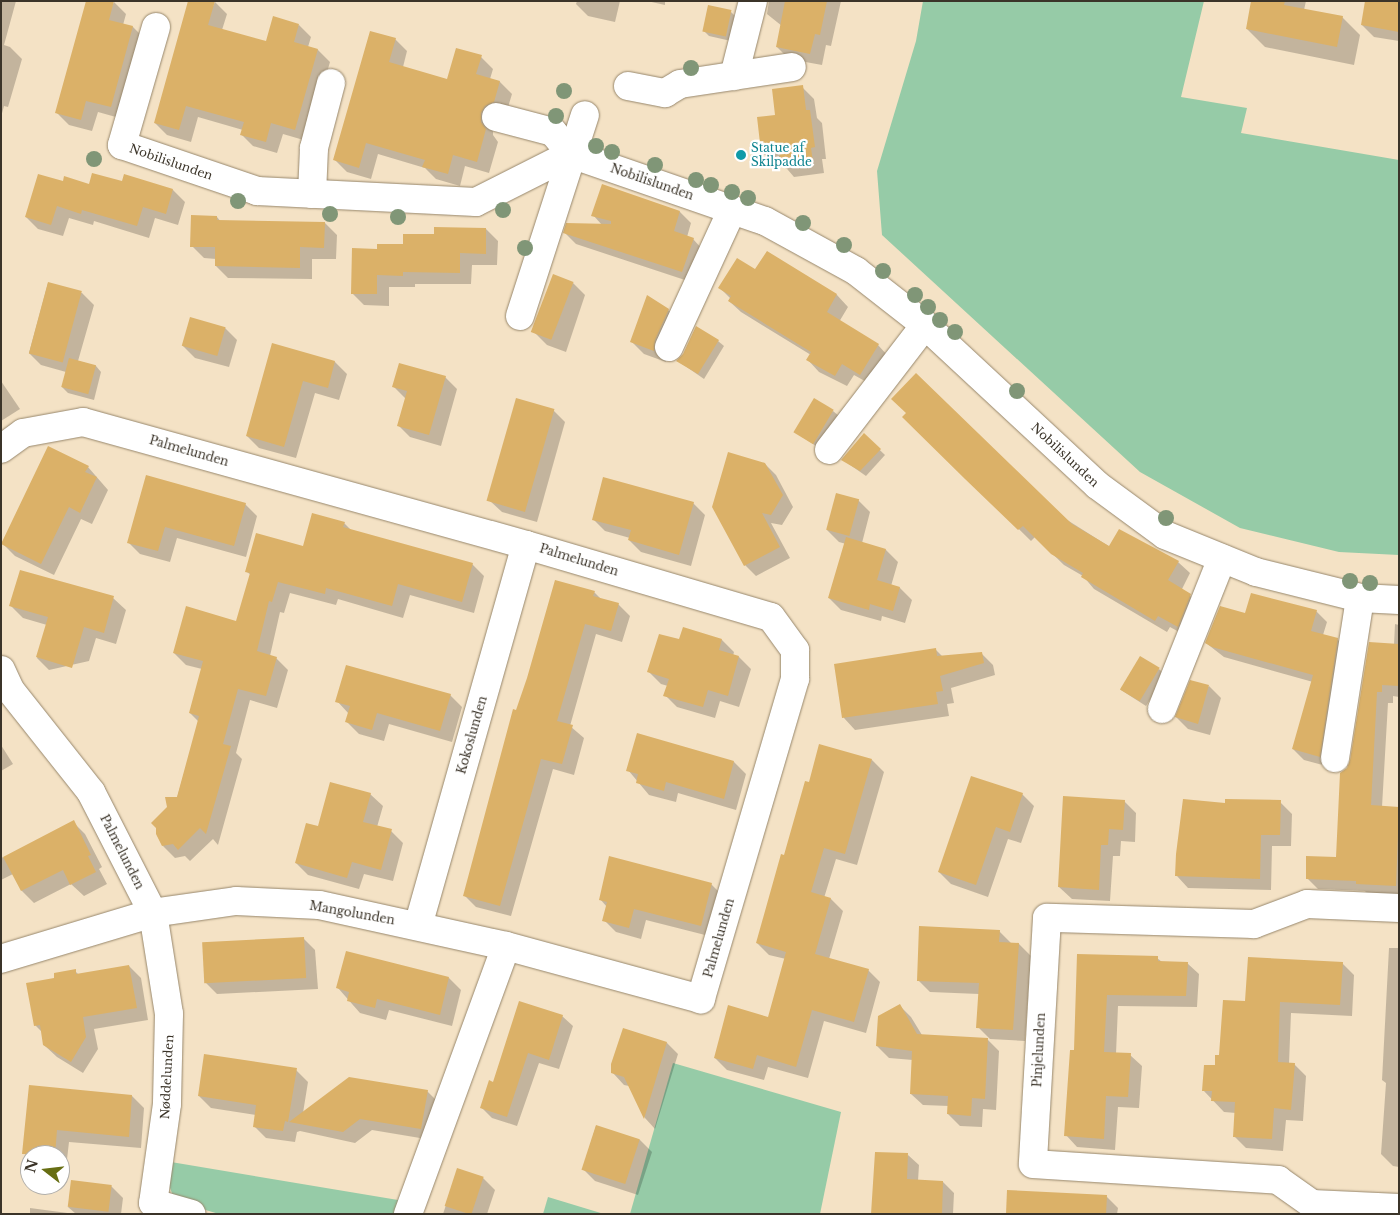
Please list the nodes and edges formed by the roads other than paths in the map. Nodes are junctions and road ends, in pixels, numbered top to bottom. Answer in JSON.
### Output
{"nodes":[{"id":1,"x":753,"y":1,"type":"edge"},
{"id":2,"x":156,"y":27,"type":"dead end"},
{"id":3,"x":792,"y":67,"type":"dead end"},
{"id":4,"x":734,"y":76,"type":"junction"},
{"id":5,"x":331,"y":83,"type":"dead end"},
{"id":6,"x":628,"y":86,"type":"dead end"},
{"id":7,"x":585,"y":115,"type":"dead end"},
{"id":8,"x":496,"y":118,"type":"dead end"},
{"id":9,"x":572,"y":154,"type":"junction"},
{"id":10,"x":312,"y":194,"type":"junction"},
{"id":11,"x":732,"y":210,"type":"junction"},
{"id":12,"x":520,"y":316,"type":"dead end"},
{"id":13,"x":925,"y":325,"type":"junction"},
{"id":14,"x":669,"y":347,"type":"dead end"},
{"id":15,"x":1,"y":449,"type":"edge"},
{"id":16,"x":829,"y":450,"type":"dead end"},
{"id":17,"x":526,"y":545,"type":"junction"},
{"id":18,"x":1222,"y":558,"type":"junction"},
{"id":19,"x":1360,"y":598,"type":"junction"},
{"id":20,"x":1399,"y":600,"type":"edge"},
{"id":21,"x":1,"y":670,"type":"edge"},
{"id":22,"x":1162,"y":709,"type":"dead end"},
{"id":23,"x":1335,"y":758,"type":"dead end"},
{"id":24,"x":1399,"y":908,"type":"edge"},
{"id":25,"x":153,"y":913,"type":"junction"},
{"id":26,"x":418,"y":926,"type":"junction"},
{"id":27,"x":506,"y":946,"type":"junction"},
{"id":28,"x":1,"y":959,"type":"edge"},
{"id":29,"x":701,"y":999,"type":"joint"},
{"id":30,"x":1399,"y":1208,"type":"edge"},
{"id":31,"x":191,"y":1214,"type":"edge"},
{"id":32,"x":408,"y":1214,"type":"edge"}],
"edges":[{"from":1,"to":4,"type":"street"},
{"from":2,"to":10,"type":"street","name":"Nobilislunden"},
{"from":3,"to":4,"type":"street"},
{"from":4,"to":6,"type":"street"},
{"from":5,"to":10,"type":"street"},
{"from":7,"to":9,"type":"street"},
{"from":8,"to":9,"type":"street","name":"Nobilislunden"},
{"from":9,"to":10,"type":"street","name":"Nobilislunden"},
{"from":9,"to":11,"type":"street","name":"Nobilislunden"},
{"from":9,"to":12,"type":"street"},
{"from":11,"to":13,"type":"street","name":"Nobilislunden"},
{"from":11,"to":14,"type":"street"},
{"from":13,"to":16,"type":"street"},
{"from":13,"to":18,"type":"street","name":"Nobilislunden"},
{"from":15,"to":17,"type":"street","name":"Palmelunden"},
{"from":17,"to":26,"type":"street","name":"Kokoslunden"},
{"from":17,"to":29,"type":"street","name":"Palmelunden"},
{"from":18,"to":19,"type":"street","name":"Nobilislunden"},
{"from":18,"to":22,"type":"street"},
{"from":19,"to":20,"type":"street","name":"Nobilislunden"},
{"from":19,"to":23,"type":"street"},
{"from":21,"to":25,"type":"street","name":"Palmelunden"},
{"from":24,"to":30,"type":"street","name":"Pinjelunden"},
{"from":25,"to":26,"type":"street","name":"Mangolunden"},
{"from":25,"to":28,"type":"street","name":"Mangolunden"},
{"from":25,"to":31,"type":"street","name":"Nøddelunden"},
{"from":26,"to":27,"type":"street","name":"Mangolunden"},
{"from":27,"to":29,"type":"street","name":"Mangolunden"},
{"from":27,"to":32,"type":"street"}]}
